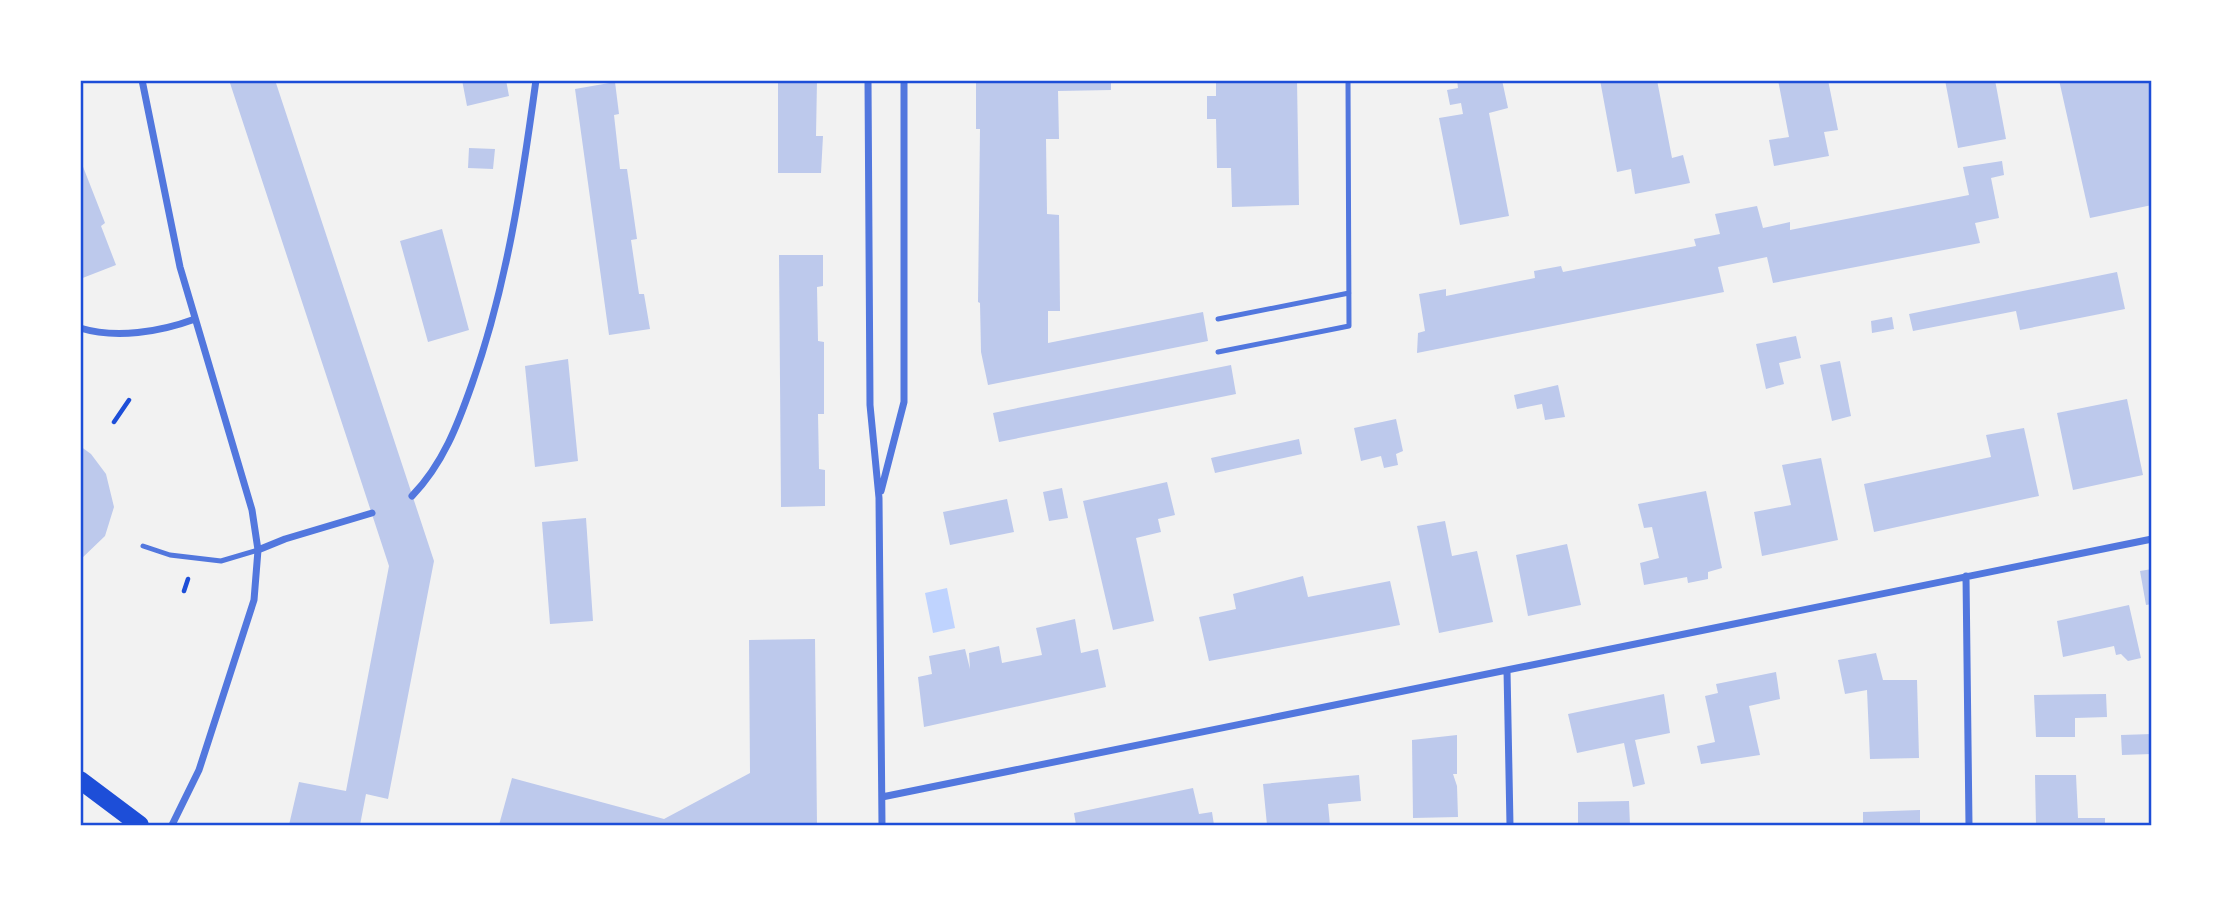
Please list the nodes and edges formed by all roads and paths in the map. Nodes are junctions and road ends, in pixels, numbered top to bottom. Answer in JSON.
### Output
{"nodes":[{"id":1,"x":142,"y":80,"type":"edge"},
{"id":2,"x":536,"y":80,"type":"edge"},
{"id":3,"x":868,"y":80,"type":"edge"},
{"id":4,"x":904,"y":80,"type":"edge"},
{"id":5,"x":1348,"y":80,"type":"edge"},
{"id":6,"x":1349,"y":293,"type":"junction"},
{"id":7,"x":195,"y":319,"type":"junction"},
{"id":8,"x":1218,"y":319,"type":"dead end"},
{"id":9,"x":80,"y":328,"type":"edge"},
{"id":10,"x":1218,"y":352,"type":"dead end"},
{"id":11,"x":129,"y":400,"type":"dead end"},
{"id":12,"x":114,"y":422,"type":"dead end"},
{"id":13,"x":412,"y":496,"type":"dead end"},
{"id":14,"x":880,"y":498,"type":"junction"},
{"id":15,"x":372,"y":513,"type":"dead end"},
{"id":16,"x":2151,"y":539,"type":"edge"},
{"id":17,"x":143,"y":546,"type":"dead end"},
{"id":18,"x":258,"y":550,"type":"junction"},
{"id":19,"x":1966,"y":576,"type":"junction"},
{"id":20,"x":1507,"y":670,"type":"junction"},
{"id":21,"x":80,"y":780,"type":"edge"},
{"id":22,"x":882,"y":796,"type":"junction"},
{"id":23,"x":140,"y":825,"type":"edge"},
{"id":24,"x":172,"y":825,"type":"edge"},
{"id":25,"x":882,"y":825,"type":"edge"},
{"id":26,"x":1510,"y":825,"type":"edge"},
{"id":27,"x":1969,"y":825,"type":"edge"}],
"edges":[{"from":1,"to":7,"type":"street"},
{"from":2,"to":13,"type":"street"},
{"from":3,"to":14,"type":"street"},
{"from":4,"to":14,"type":"street"},
{"from":5,"to":6,"type":"lane"},
{"from":6,"to":8,"type":"lane"},
{"from":6,"to":10,"type":"lane"},
{"from":7,"to":9,"type":"street"},
{"from":7,"to":18,"type":"street"},
{"from":11,"to":12,"type":"path"},
{"from":14,"to":22,"type":"street"},
{"from":15,"to":18,"type":"street"},
{"from":16,"to":19,"type":"street"},
{"from":17,"to":18,"type":"lane"},
{"from":18,"to":24,"type":"street"},
{"from":19,"to":20,"type":"street"},
{"from":19,"to":27,"type":"street"},
{"from":20,"to":22,"type":"street"},
{"from":20,"to":26,"type":"street"},
{"from":21,"to":23,"type":"main road"},
{"from":22,"to":25,"type":"street"}]}
